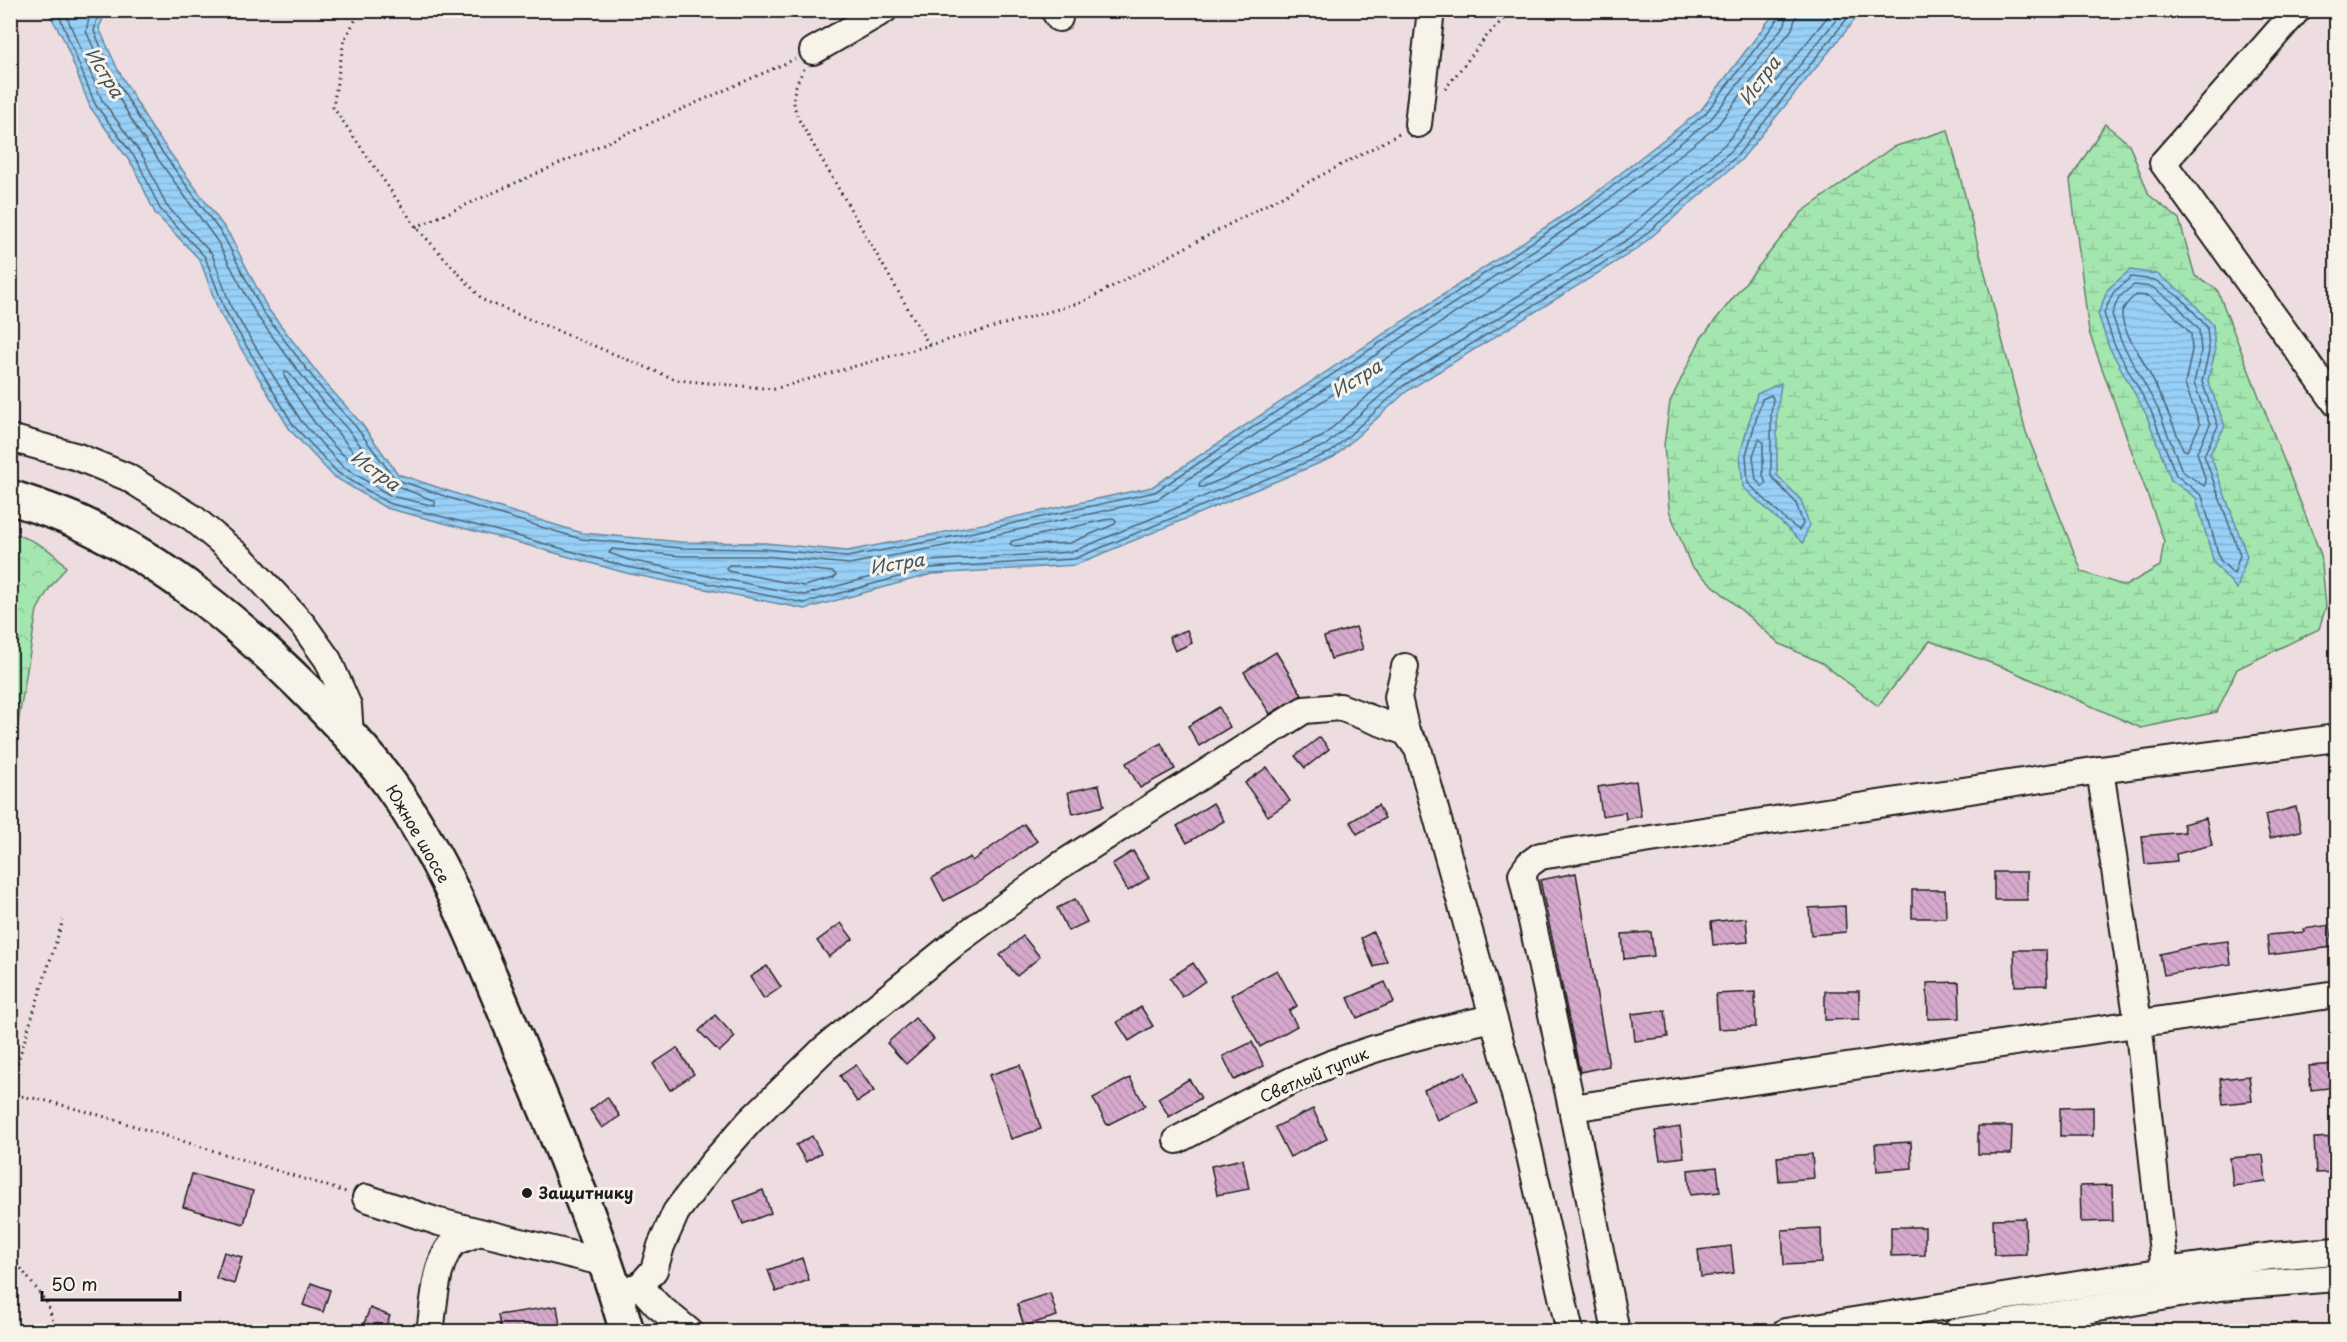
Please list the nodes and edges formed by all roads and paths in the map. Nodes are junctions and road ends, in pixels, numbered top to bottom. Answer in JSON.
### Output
{"nodes":[{"id":1,"x":18,"y":10,"type":"edge"},
{"id":2,"x":362,"y":10,"type":"edge"},
{"id":3,"x":884,"y":10,"type":"edge"},
{"id":4,"x":1431,"y":10,"type":"edge"},
{"id":5,"x":1512,"y":10,"type":"edge"},
{"id":6,"x":2297,"y":10,"type":"edge"},
{"id":7,"x":10,"y":14,"type":"edge"},
{"id":8,"x":813,"y":51,"type":"junction"},
{"id":9,"x":1445,"y":89,"type":"dead end"},
{"id":10,"x":1418,"y":124,"type":"joint"},
{"id":11,"x":416,"y":227,"type":"junction"},
{"id":12,"x":929,"y":345,"type":"junction"},
{"id":13,"x":2337,"y":403,"type":"edge"},
{"id":14,"x":10,"y":438,"type":"edge"},
{"id":15,"x":10,"y":497,"type":"edge"},
{"id":16,"x":1405,"y":667,"type":"dead end"},
{"id":17,"x":1406,"y":732,"type":"junction"},
{"id":18,"x":350,"y":735,"type":"junction"},
{"id":19,"x":2337,"y":738,"type":"edge"},
{"id":20,"x":2100,"y":770,"type":"junction"},
{"id":21,"x":63,"y":920,"type":"dead end"},
{"id":22,"x":2337,"y":994,"type":"edge"},
{"id":23,"x":1493,"y":1018,"type":"junction"},
{"id":24,"x":2138,"y":1022,"type":"junction"},
{"id":25,"x":10,"y":1086,"type":"edge"},
{"id":26,"x":10,"y":1094,"type":"edge"},
{"id":27,"x":1572,"y":1108,"type":"junction"},
{"id":28,"x":1176,"y":1140,"type":"dead end"},
{"id":29,"x":366,"y":1198,"type":"joint"},
{"id":30,"x":439,"y":1222,"type":"junction"},
{"id":31,"x":479,"y":1232,"type":"junction"},
{"id":32,"x":454,"y":1244,"type":"junction"},
{"id":33,"x":2337,"y":1251,"type":"edge"},
{"id":34,"x":10,"y":1254,"type":"edge"},
{"id":35,"x":2165,"y":1271,"type":"junction"},
{"id":36,"x":2337,"y":1278,"type":"edge"},
{"id":37,"x":621,"y":1281,"type":"junction"},
{"id":38,"x":57,"y":1332,"type":"edge"},
{"id":39,"x":430,"y":1332,"type":"edge"},
{"id":40,"x":627,"y":1332,"type":"edge"},
{"id":41,"x":690,"y":1332,"type":"edge"},
{"id":42,"x":1570,"y":1332,"type":"edge"},
{"id":43,"x":1616,"y":1332,"type":"edge"},
{"id":44,"x":1785,"y":1332,"type":"edge"},
{"id":45,"x":1956,"y":1332,"type":"edge"}],
"edges":[{"from":1,"to":7,"type":"path"},
{"from":2,"to":11,"type":"path"},
{"from":3,"to":8,"type":"street"},
{"from":4,"to":10,"type":"street"},
{"from":5,"to":9,"type":"path"},
{"from":6,"to":13,"type":"street"},
{"from":8,"to":11,"type":"path"},
{"from":8,"to":12,"type":"path"},
{"from":10,"to":12,"type":"path"},
{"from":11,"to":12,"type":"path"},
{"from":14,"to":18,"type":"street"},
{"from":15,"to":18,"type":"main road","name":"Южное шоссе"},
{"from":16,"to":17,"type":"street"},
{"from":17,"to":23,"type":"street"},
{"from":17,"to":37,"type":"street"},
{"from":18,"to":37,"type":"main road","name":"Южное шоссе"},
{"from":19,"to":20,"type":"street"},
{"from":20,"to":24,"type":"street"},
{"from":20,"to":27,"type":"street"},
{"from":21,"to":25,"type":"path"},
{"from":22,"to":24,"type":"street"},
{"from":23,"to":28,"type":"street","name":"Светлый тупик"},
{"from":23,"to":42,"type":"street"},
{"from":24,"to":27,"type":"street"},
{"from":24,"to":35,"type":"street"},
{"from":26,"to":29,"type":"path"},
{"from":27,"to":43,"type":"street"},
{"from":29,"to":30,"type":"street"},
{"from":30,"to":31,"type":"street"},
{"from":30,"to":32,"type":"street"},
{"from":31,"to":32,"type":"street"},
{"from":31,"to":37,"type":"street"},
{"from":32,"to":39,"type":"street"},
{"from":33,"to":35,"type":"street"},
{"from":34,"to":38,"type":"path"},
{"from":35,"to":44,"type":"street"},
{"from":36,"to":45,"type":"street"},
{"from":37,"to":40,"type":"main road","name":"Южное шоссе"},
{"from":37,"to":41,"type":"street"}]}
